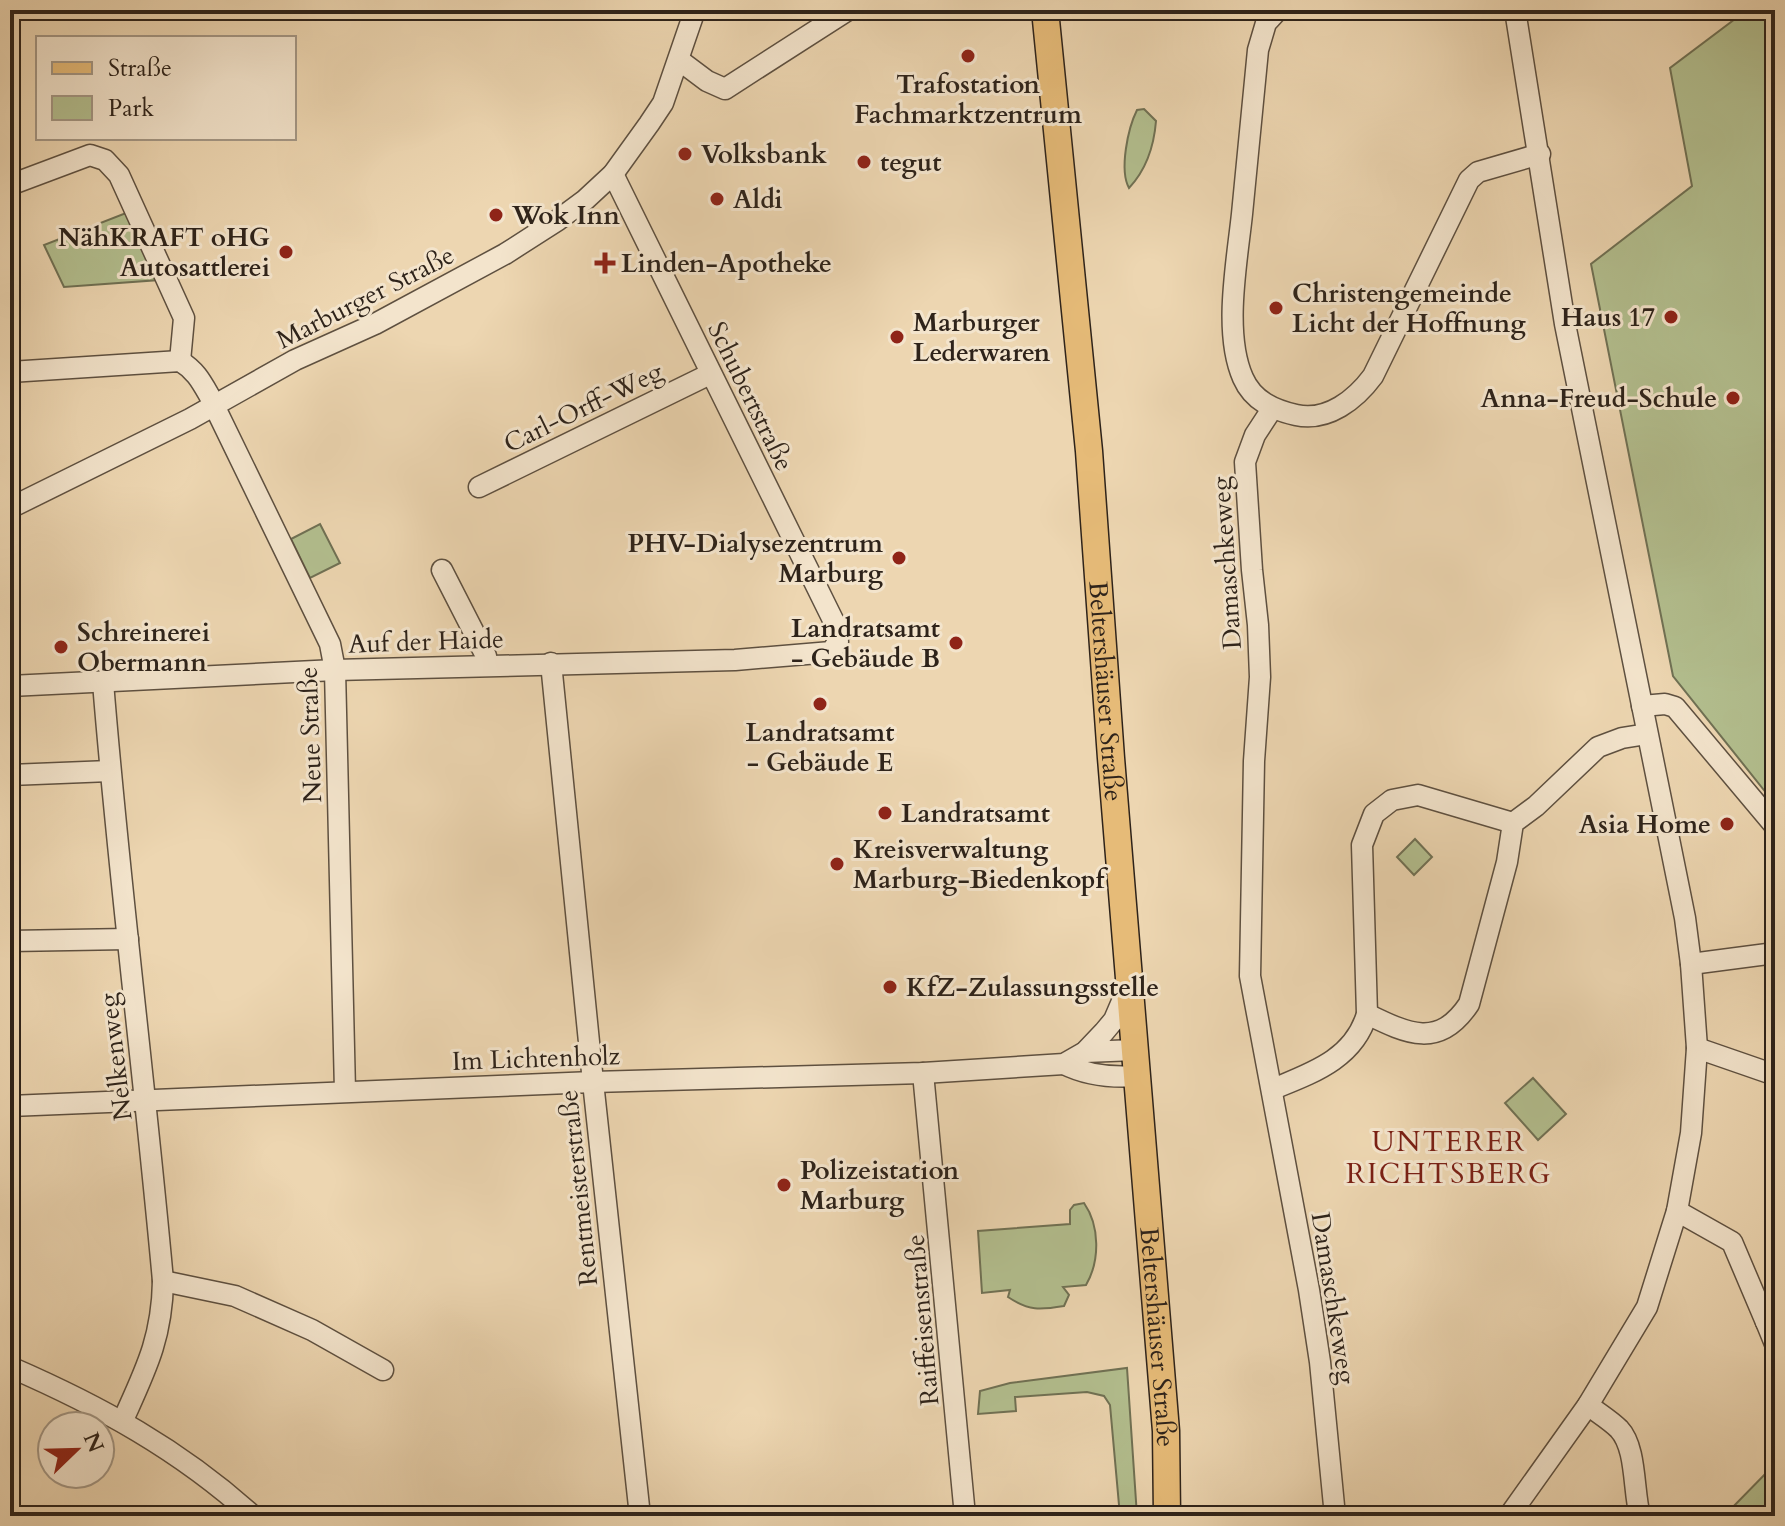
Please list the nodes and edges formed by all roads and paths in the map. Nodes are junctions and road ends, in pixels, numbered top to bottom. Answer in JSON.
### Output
{"nodes":[{"id":1,"x":695,"y":10,"type":"edge"},
{"id":2,"x":848,"y":10,"type":"edge"},
{"id":3,"x":1045,"y":10,"type":"edge"},
{"id":4,"x":1278,"y":10,"type":"edge"},
{"id":5,"x":1515,"y":10,"type":"edge"},
{"id":6,"x":679,"y":60,"type":"junction"},
{"id":7,"x":1540,"y":154,"type":"junction"},
{"id":8,"x":613,"y":174,"type":"junction"},
{"id":9,"x":10,"y":185,"type":"edge"},
{"id":10,"x":180,"y":361,"type":"junction"},
{"id":11,"x":10,"y":372,"type":"edge"},
{"id":12,"x":710,"y":374,"type":"junction"},
{"id":13,"x":213,"y":405,"type":"junction"},
{"id":14,"x":1272,"y":409,"type":"junction"},
{"id":15,"x":479,"y":487,"type":"dead end"},
{"id":16,"x":10,"y":508,"type":"edge"},
{"id":17,"x":442,"y":570,"type":"dead end"},
{"id":18,"x":838,"y":642,"type":"joint"},
{"id":19,"x":551,"y":663,"type":"junction"},
{"id":20,"x":487,"y":665,"type":"junction"},
{"id":21,"x":335,"y":670,"type":"junction"},
{"id":22,"x":103,"y":682,"type":"junction"},
{"id":23,"x":10,"y":686,"type":"edge"},
{"id":24,"x":1642,"y":706,"type":"junction"},
{"id":25,"x":1647,"y":734,"type":"junction"},
{"id":26,"x":110,"y":771,"type":"junction"},
{"id":27,"x":10,"y":775,"type":"edge"},
{"id":28,"x":1513,"y":823,"type":"junction"},
{"id":29,"x":1775,"y":826,"type":"edge"},
{"id":30,"x":128,"y":939,"type":"junction"},
{"id":31,"x":10,"y":941,"type":"edge"},
{"id":32,"x":1775,"y":953,"type":"edge"},
{"id":33,"x":1691,"y":964,"type":"junction"},
{"id":34,"x":1131,"y":982,"type":"junction"},
{"id":35,"x":1367,"y":1014,"type":"junction"},
{"id":36,"x":1697,"y":1048,"type":"junction"},
{"id":37,"x":1135,"y":1050,"type":"junction"},
{"id":38,"x":1085,"y":1052,"type":"junction"},
{"id":39,"x":1064,"y":1064,"type":"junction"},
{"id":40,"x":923,"y":1073,"type":"junction"},
{"id":41,"x":1775,"y":1075,"type":"edge"},
{"id":42,"x":1138,"y":1076,"type":"junction"},
{"id":43,"x":593,"y":1082,"type":"junction"},
{"id":44,"x":1273,"y":1089,"type":"junction"},
{"id":45,"x":345,"y":1091,"type":"junction"},
{"id":46,"x":147,"y":1100,"type":"junction"},
{"id":47,"x":10,"y":1106,"type":"edge"},
{"id":48,"x":1677,"y":1211,"type":"junction"},
{"id":49,"x":163,"y":1281,"type":"junction"},
{"id":50,"x":1771,"y":1320,"type":"edge"},
{"id":51,"x":1775,"y":1344,"type":"edge"},
{"id":52,"x":10,"y":1367,"type":"edge"},
{"id":53,"x":383,"y":1370,"type":"dead end"},
{"id":54,"x":1588,"y":1405,"type":"junction"},
{"id":55,"x":123,"y":1420,"type":"junction"},
{"id":56,"x":253,"y":1516,"type":"edge"},
{"id":57,"x":640,"y":1516,"type":"edge"},
{"id":58,"x":965,"y":1516,"type":"edge"},
{"id":59,"x":1167,"y":1516,"type":"edge"},
{"id":60,"x":1335,"y":1516,"type":"edge"},
{"id":61,"x":1509,"y":1516,"type":"edge"},
{"id":62,"x":1640,"y":1516,"type":"edge"}],
"edges":[{"from":1,"to":6,"type":"street","name":"Marburger Straße"},
{"from":2,"to":6,"type":"street"},
{"from":3,"to":34,"type":"main road","name":"Beltershäuser Straße"},
{"from":4,"to":14,"type":"street"},
{"from":5,"to":7,"type":"street"},
{"from":6,"to":8,"type":"street","name":"Marburger Straße"},
{"from":7,"to":14,"type":"street"},
{"from":7,"to":24,"type":"street"},
{"from":8,"to":12,"type":"street","name":"Schubertstraße"},
{"from":8,"to":13,"type":"street","name":"Marburger Straße"},
{"from":9,"to":10,"type":"street"},
{"from":10,"to":11,"type":"street"},
{"from":10,"to":13,"type":"street","name":"Neue Straße"},
{"from":12,"to":15,"type":"street","name":"Carl-Orff-Weg"},
{"from":12,"to":18,"type":"street","name":"Schubertstraße"},
{"from":13,"to":16,"type":"street","name":"Marburger Straße"},
{"from":13,"to":21,"type":"street","name":"Neue Straße"},
{"from":14,"to":44,"type":"street","name":"Damaschkeweg"},
{"from":17,"to":20,"type":"street"},
{"from":18,"to":19,"type":"street","name":"Auf der Haide"},
{"from":19,"to":20,"type":"street","name":"Auf der Haide"},
{"from":19,"to":43,"type":"street","name":"Rentmeisterstraße"},
{"from":20,"to":21,"type":"street","name":"Auf der Haide"},
{"from":21,"to":22,"type":"street","name":"Auf der Haide"},
{"from":21,"to":45,"type":"street","name":"Neue Straße"},
{"from":22,"to":23,"type":"street","name":"Auf der Haide"},
{"from":22,"to":26,"type":"street","name":"Nelkenweg"},
{"from":24,"to":25,"type":"street"},
{"from":24,"to":29,"type":"street"},
{"from":25,"to":28,"type":"street"},
{"from":25,"to":33,"type":"street"},
{"from":26,"to":27,"type":"street"},
{"from":26,"to":30,"type":"street","name":"Nelkenweg"},
{"from":28,"to":35,"type":"street"},
{"from":28,"to":35,"type":"street"},
{"from":30,"to":31,"type":"street"},
{"from":30,"to":46,"type":"street","name":"Nelkenweg"},
{"from":32,"to":33,"type":"street"},
{"from":33,"to":36,"type":"street"},
{"from":34,"to":37,"type":"main road","name":"Beltershäuser Straße"},
{"from":34,"to":38,"type":"street","name":"Im Lichtenholz"},
{"from":35,"to":44,"type":"street"},
{"from":36,"to":41,"type":"street"},
{"from":36,"to":48,"type":"street"},
{"from":37,"to":38,"type":"street","name":"Im Lichtenholz"},
{"from":37,"to":42,"type":"main road","name":"Beltershäuser Straße"},
{"from":38,"to":39,"type":"street","name":"Im Lichtenholz"},
{"from":39,"to":40,"type":"street","name":"Im Lichtenholz"},
{"from":39,"to":42,"type":"street","name":"Im Lichtenholz"},
{"from":40,"to":43,"type":"street","name":"Im Lichtenholz"},
{"from":40,"to":58,"type":"street","name":"Raiffeisenstraße"},
{"from":42,"to":59,"type":"main road","name":"Beltershäuser Straße"},
{"from":43,"to":45,"type":"street","name":"Im Lichtenholz"},
{"from":43,"to":57,"type":"street","name":"Rentmeisterstraße"},
{"from":44,"to":60,"type":"street","name":"Damaschkeweg"},
{"from":45,"to":46,"type":"street","name":"Im Lichtenholz"},
{"from":46,"to":47,"type":"street","name":"Im Lichtenholz"},
{"from":46,"to":49,"type":"street","name":"Nelkenweg"},
{"from":48,"to":50,"type":"street"},
{"from":48,"to":54,"type":"street"},
{"from":49,"to":53,"type":"street"},
{"from":49,"to":55,"type":"street","name":"Nelkenweg"},
{"from":50,"to":51,"type":"street"},
{"from":52,"to":55,"type":"street"},
{"from":54,"to":61,"type":"street"},
{"from":54,"to":62,"type":"street"},
{"from":55,"to":56,"type":"street"}]}
